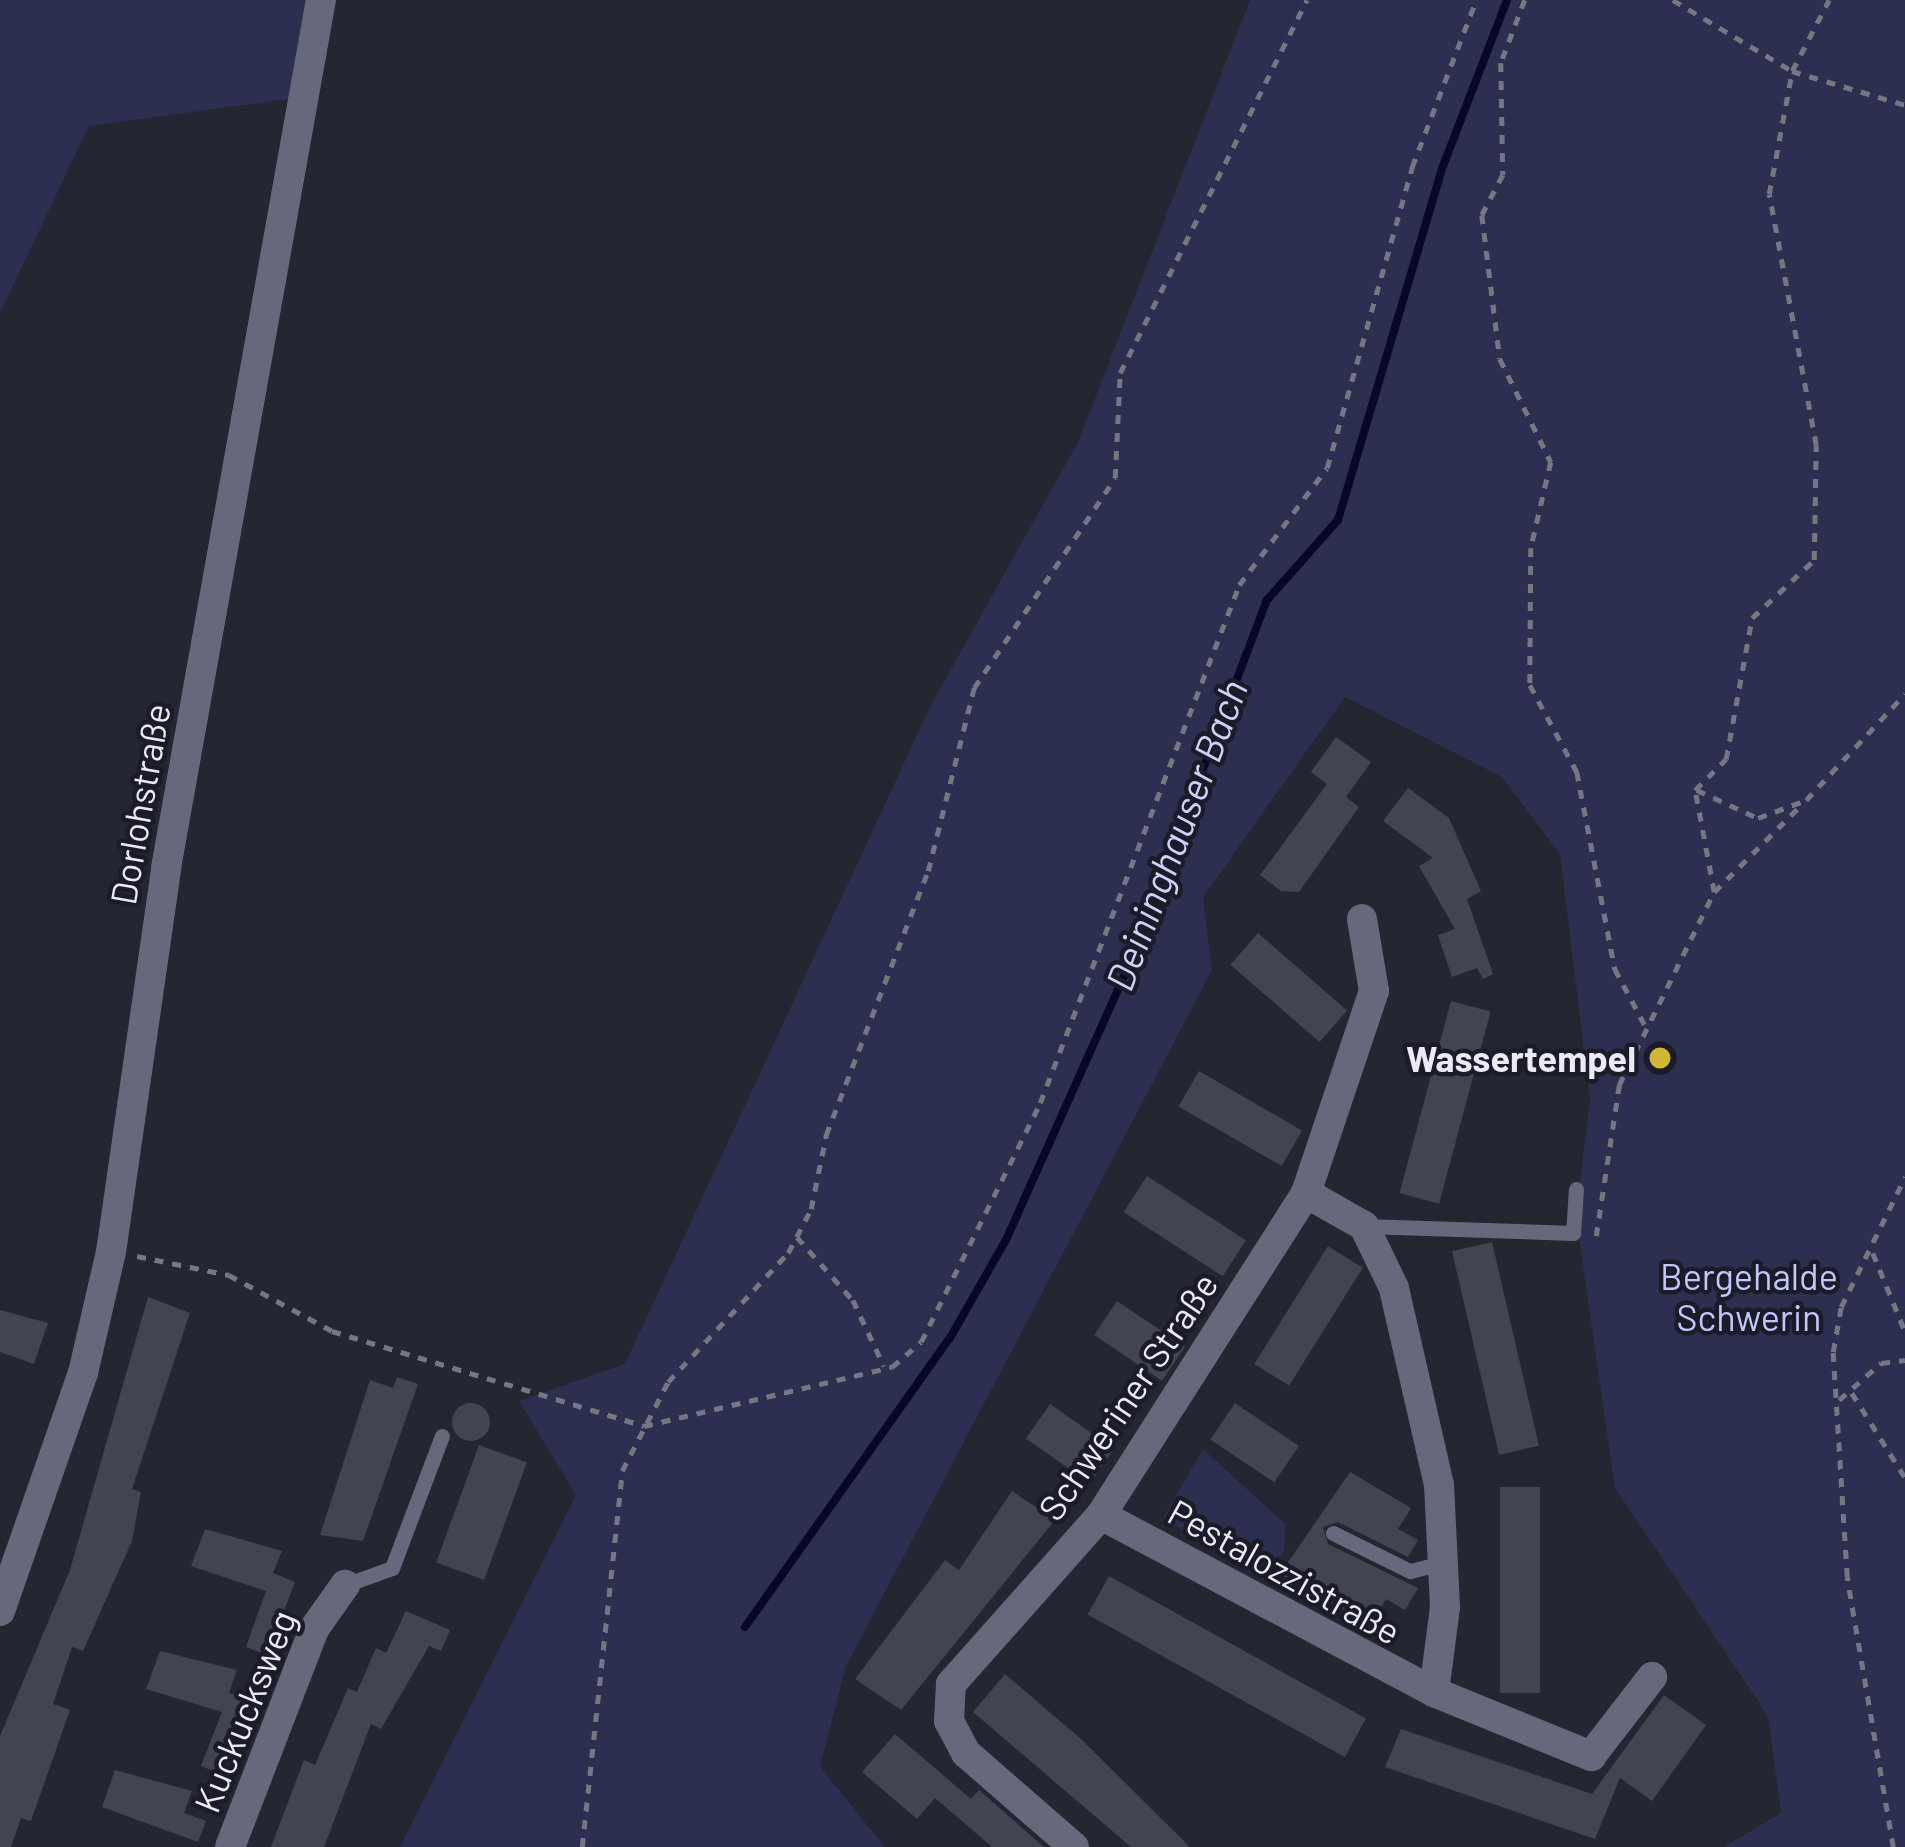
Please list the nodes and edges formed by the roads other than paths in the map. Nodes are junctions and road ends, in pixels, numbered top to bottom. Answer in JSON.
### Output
{"nodes":[{"id":1,"x":321,"y":0,"type":"edge"},
{"id":2,"x":1362,"y":919,"type":"dead end"},
{"id":3,"x":1576,"y":1189,"type":"dead end"},
{"id":4,"x":1306,"y":1193,"type":"junction"},
{"id":5,"x":1364,"y":1226,"type":"junction"},
{"id":6,"x":442,"y":1436,"type":"dead end"},
{"id":7,"x":1101,"y":1515,"type":"junction"},
{"id":8,"x":1333,"y":1533,"type":"dead end"},
{"id":9,"x":1442,"y":1563,"type":"junction"},
{"id":10,"x":345,"y":1586,"type":"joint"},
{"id":11,"x":0,"y":1611,"type":"edge"},
{"id":12,"x":1652,"y":1677,"type":"dead end"},
{"id":13,"x":1434,"y":1692,"type":"junction"},
{"id":14,"x":230,"y":1847,"type":"edge"},
{"id":15,"x":1074,"y":1847,"type":"edge"}],
"edges":[{"from":1,"to":11,"type":"street","name":"Dorlohstraße"},
{"from":2,"to":4,"type":"street","name":"Schweriner Straße"},
{"from":3,"to":5,"type":"lane"},
{"from":4,"to":5,"type":"street"},
{"from":4,"to":7,"type":"street","name":"Schweriner Straße"},
{"from":5,"to":9,"type":"street","name":"Pestalozzistraße"},
{"from":6,"to":10,"type":"lane","name":"Kuckucksweg"},
{"from":7,"to":13,"type":"street","name":"Pestalozzistraße"},
{"from":7,"to":15,"type":"street","name":"Schweriner Straße"},
{"from":8,"to":9,"type":"lane"},
{"from":9,"to":13,"type":"street","name":"Pestalozzistraße"},
{"from":10,"to":14,"type":"street","name":"Kuckucksweg"},
{"from":12,"to":13,"type":"street","name":"Pestalozzistraße"}]}
